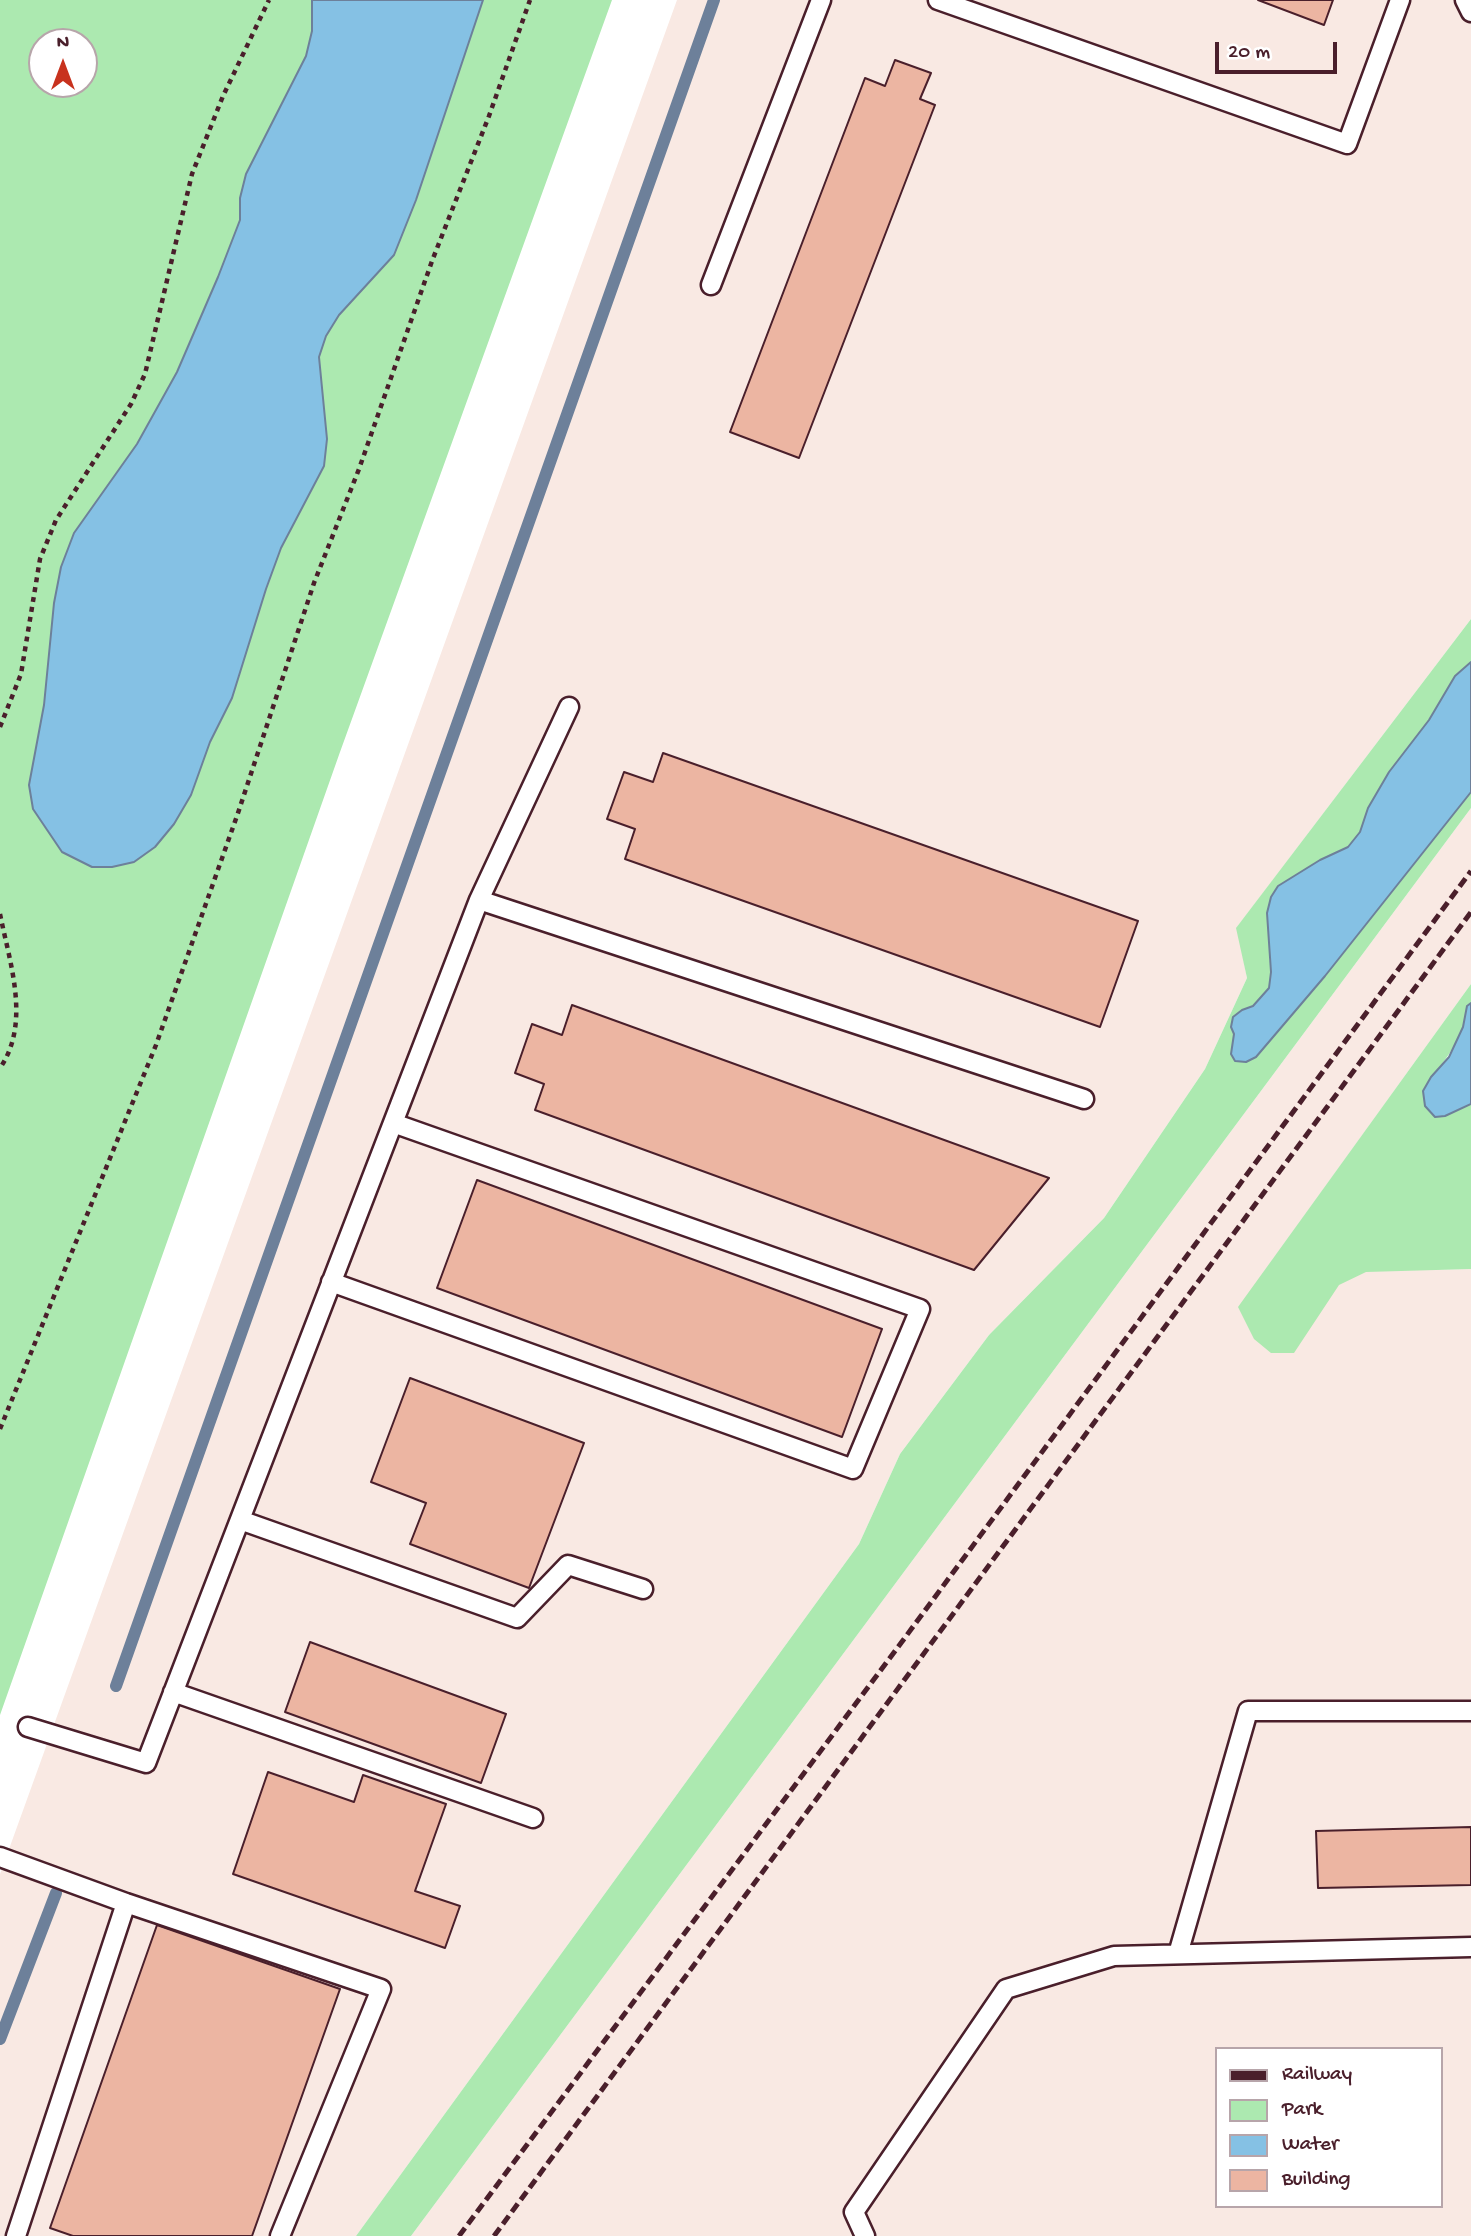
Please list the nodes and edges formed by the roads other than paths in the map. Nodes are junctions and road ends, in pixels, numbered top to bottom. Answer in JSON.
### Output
{"nodes":[{"id":1,"x":821,"y":0,"type":"edge"},
{"id":2,"x":938,"y":0,"type":"edge"},
{"id":3,"x":1400,"y":0,"type":"edge"},
{"id":4,"x":1465,"y":0,"type":"edge"},
{"id":5,"x":1471,"y":12,"type":"edge"},
{"id":6,"x":711,"y":285,"type":"dead end"},
{"id":7,"x":569,"y":707,"type":"dead end"},
{"id":8,"x":479,"y":900,"type":"junction"},
{"id":9,"x":1084,"y":1099,"type":"dead end"},
{"id":10,"x":393,"y":1123,"type":"junction"},
{"id":11,"x":331,"y":1282,"type":"junction"},
{"id":12,"x":240,"y":1520,"type":"junction"},
{"id":13,"x":643,"y":1589,"type":"dead end"},
{"id":14,"x":173,"y":1692,"type":"junction"},
{"id":15,"x":1471,"y":1711,"type":"edge"},
{"id":16,"x":28,"y":1727,"type":"dead end"},
{"id":17,"x":533,"y":1818,"type":"dead end"},
{"id":18,"x":0,"y":1857,"type":"edge"},
{"id":19,"x":126,"y":1903,"type":"junction"},
{"id":20,"x":1471,"y":1947,"type":"edge"},
{"id":21,"x":1178,"y":1954,"type":"junction"},
{"id":22,"x":16,"y":2236,"type":"edge"},
{"id":23,"x":280,"y":2236,"type":"edge"},
{"id":24,"x":865,"y":2236,"type":"edge"}],
"edges":[{"from":1,"to":6,"type":"lane"},
{"from":2,"to":3,"type":"lane"},
{"from":4,"to":5,"type":"lane"},
{"from":7,"to":8,"type":"lane"},
{"from":8,"to":9,"type":"lane"},
{"from":8,"to":10,"type":"lane"},
{"from":10,"to":11,"type":"lane"},
{"from":10,"to":11,"type":"lane"},
{"from":11,"to":12,"type":"lane"},
{"from":12,"to":13,"type":"lane"},
{"from":12,"to":14,"type":"lane"},
{"from":14,"to":16,"type":"lane"},
{"from":14,"to":17,"type":"lane"},
{"from":15,"to":21,"type":"lane"},
{"from":18,"to":19,"type":"lane"},
{"from":19,"to":22,"type":"lane"},
{"from":19,"to":23,"type":"lane"},
{"from":20,"to":21,"type":"lane"},
{"from":21,"to":24,"type":"lane"}]}
